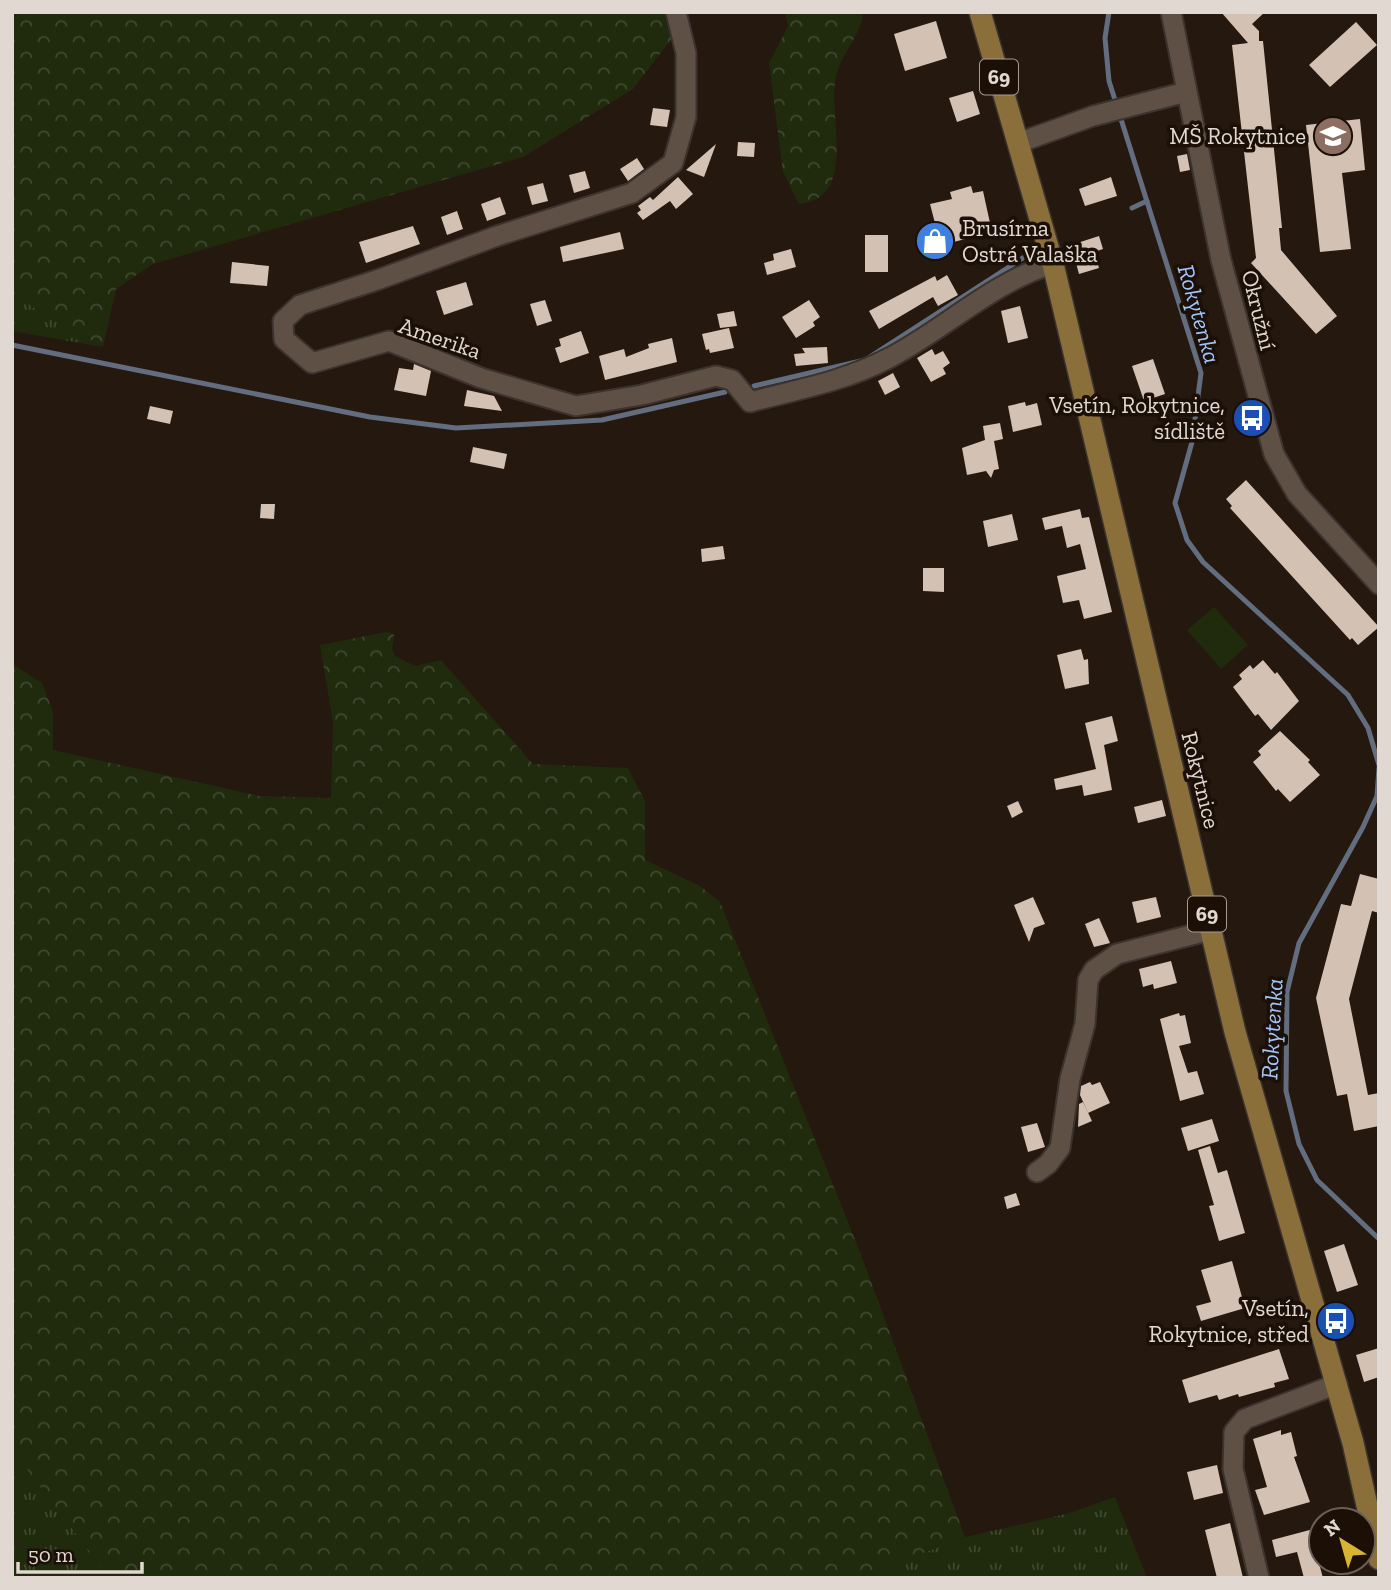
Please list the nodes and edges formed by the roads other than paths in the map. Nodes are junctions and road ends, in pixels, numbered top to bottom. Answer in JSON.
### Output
{"nodes":[{"id":1,"x":676,"y":12,"type":"edge"},
{"id":2,"x":979,"y":12,"type":"edge"},
{"id":3,"x":1171,"y":12,"type":"edge"},
{"id":4,"x":1186,"y":92,"type":"junction"},
{"id":5,"x":1018,"y":143,"type":"junction"},
{"id":6,"x":1053,"y":264,"type":"junction"},
{"id":7,"x":1379,"y":584,"type":"edge"},
{"id":8,"x":1211,"y":930,"type":"junction"},
{"id":9,"x":1037,"y":1171,"type":"dead end"},
{"id":10,"x":1337,"y":1384,"type":"junction"},
{"id":11,"x":1379,"y":1559,"type":"edge"},
{"id":12,"x":1259,"y":1578,"type":"edge"}],
"edges":[{"from":1,"to":6,"type":"street","name":"Amerika"},
{"from":2,"to":5,"type":"main road","name":"Rokytnice","number":"69"},
{"from":3,"to":4,"type":"street","name":"Okružní"},
{"from":4,"to":5,"type":"street"},
{"from":4,"to":7,"type":"street","name":"Okružní"},
{"from":5,"to":6,"type":"main road","name":"Rokytnice","number":"69"},
{"from":6,"to":8,"type":"main road","name":"Rokytnice","number":"69"},
{"from":8,"to":9,"type":"street"},
{"from":8,"to":10,"type":"main road","name":"Rokytnice","number":"69"},
{"from":10,"to":11,"type":"main road","name":"Rokytnice","number":"69"},
{"from":10,"to":12,"type":"street"}]}
